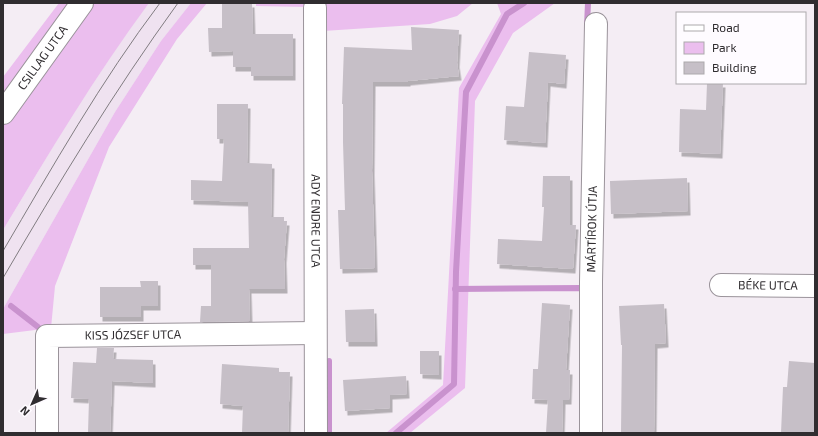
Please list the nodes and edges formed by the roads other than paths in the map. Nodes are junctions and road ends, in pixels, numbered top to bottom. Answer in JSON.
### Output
{"nodes":[{"id":1,"x":82,"y":3,"type":"edge"},
{"id":2,"x":315,"y":8,"type":"dead end"},
{"id":3,"x":596,"y":24,"type":"dead end"},
{"id":4,"x":3,"y":113,"type":"edge"},
{"id":5,"x":721,"y":284,"type":"dead end"},
{"id":6,"x":815,"y":286,"type":"edge"},
{"id":7,"x":315,"y":333,"type":"junction"},
{"id":8,"x":47,"y":433,"type":"edge"},
{"id":9,"x":316,"y":433,"type":"edge"},
{"id":10,"x":591,"y":433,"type":"edge"}],
"edges":[{"from":1,"to":4,"type":"street","name":"CSILLAG UTCA"},
{"from":2,"to":7,"type":"street","name":"ADY ENDRE UTCA"},
{"from":3,"to":10,"type":"street","name":"MÁRTÍROK ÚTJA"},
{"from":5,"to":6,"type":"street","name":"BÉKE UTCA"},
{"from":7,"to":8,"type":"street","name":"KISS JÓZSEF UTCA"},
{"from":7,"to":9,"type":"street","name":"ADY ENDRE UTCA"}]}
